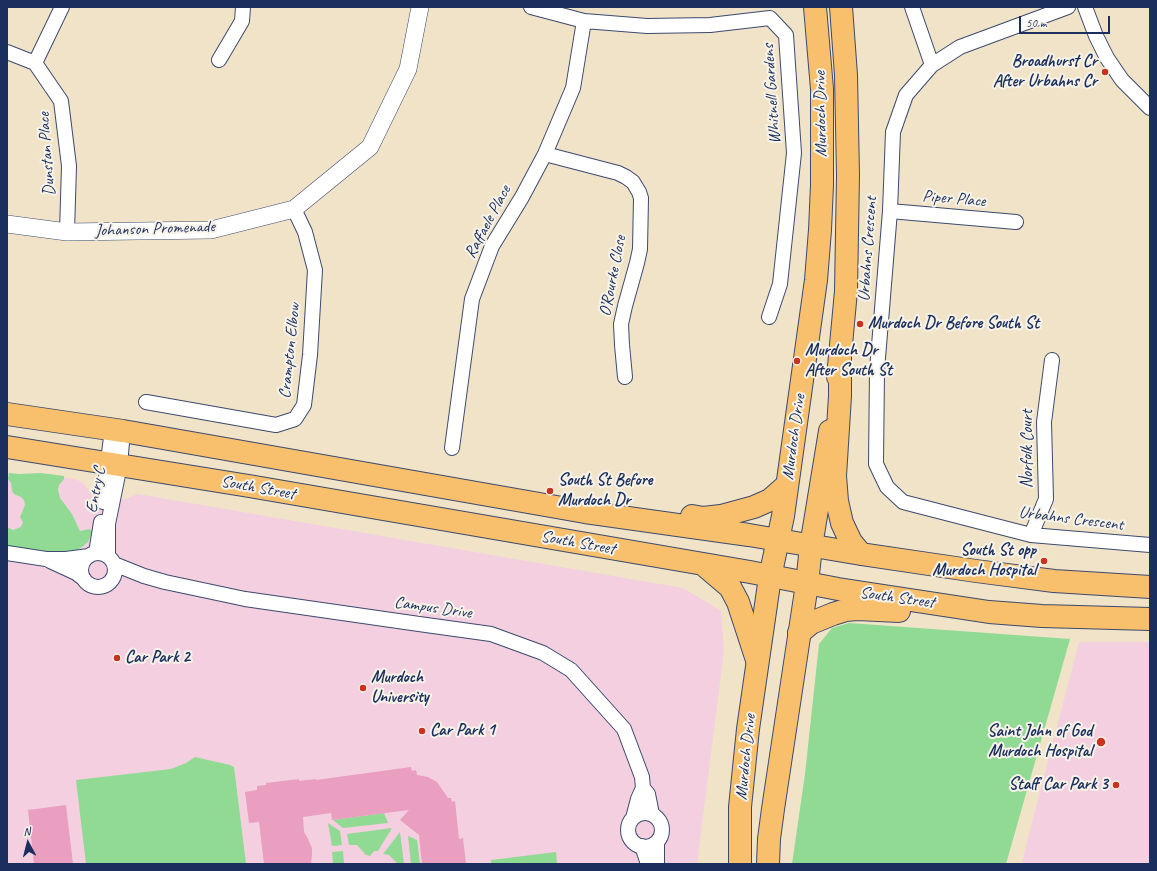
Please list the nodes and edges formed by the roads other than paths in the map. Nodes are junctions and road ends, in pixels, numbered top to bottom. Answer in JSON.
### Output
{"nodes":[{"id":1,"x":62,"y":7,"type":"edge"},
{"id":2,"x":243,"y":7,"type":"edge"},
{"id":3,"x":420,"y":7,"type":"edge"},
{"id":4,"x":531,"y":7,"type":"edge"},
{"id":5,"x":815,"y":7,"type":"edge"},
{"id":6,"x":841,"y":7,"type":"edge"},
{"id":7,"x":912,"y":7,"type":"edge"},
{"id":8,"x":1068,"y":7,"type":"edge"},
{"id":9,"x":1085,"y":7,"type":"edge"},
{"id":10,"x":584,"y":21,"type":"junction"},
{"id":11,"x":7,"y":52,"type":"edge"},
{"id":12,"x":219,"y":60,"type":"dead end"},
{"id":13,"x":35,"y":63,"type":"junction"},
{"id":14,"x":932,"y":65,"type":"junction"},
{"id":15,"x":1150,"y":108,"type":"edge"},
{"id":16,"x":545,"y":154,"type":"junction"},
{"id":17,"x":294,"y":209,"type":"junction"},
{"id":18,"x":890,"y":211,"type":"junction"},
{"id":19,"x":1016,"y":222,"type":"dead end"},
{"id":20,"x":7,"y":224,"type":"edge"},
{"id":21,"x":67,"y":232,"type":"junction"},
{"id":22,"x":768,"y":317,"type":"dead end"},
{"id":23,"x":840,"y":358,"type":"junction"},
{"id":24,"x":1052,"y":360,"type":"dead end"},
{"id":25,"x":625,"y":377,"type":"dead end"},
{"id":26,"x":146,"y":402,"type":"dead end"},
{"id":27,"x":7,"y":414,"type":"edge"},
{"id":28,"x":118,"y":430,"type":"junction"},
{"id":29,"x":7,"y":448,"type":"edge"},
{"id":30,"x":452,"y":448,"type":"dead end"},
{"id":31,"x":114,"y":464,"type":"junction"},
{"id":32,"x":787,"y":485,"type":"junction"},
{"id":33,"x":585,"y":512,"type":"junction"},
{"id":34,"x":1031,"y":535,"type":"junction"},
{"id":35,"x":778,"y":540,"type":"junction"},
{"id":36,"x":1150,"y":545,"type":"edge"},
{"id":37,"x":811,"y":546,"type":"junction"},
{"id":38,"x":7,"y":553,"type":"edge"},
{"id":39,"x":861,"y":554,"type":"junction"},
{"id":40,"x":102,"y":557,"type":"junction"},
{"id":41,"x":46,"y":559,"type":"junction"},
{"id":42,"x":704,"y":565,"type":"junction"},
{"id":43,"x":144,"y":576,"type":"junction"},
{"id":44,"x":770,"y":577,"type":"junction"},
{"id":45,"x":84,"y":579,"type":"junction"},
{"id":46,"x":113,"y":579,"type":"junction"},
{"id":47,"x":807,"y":584,"type":"junction"},
{"id":48,"x":1150,"y":587,"type":"edge"},
{"id":49,"x":1042,"y":616,"type":"junction"},
{"id":50,"x":1150,"y":620,"type":"edge"},
{"id":51,"x":799,"y":633,"type":"junction"},
{"id":52,"x":757,"y":660,"type":"junction"},
{"id":53,"x":643,"y":788,"type":"junction"},
{"id":54,"x":652,"y":814,"type":"junction"},
{"id":55,"x":633,"y":818,"type":"junction"},
{"id":56,"x":657,"y":842,"type":"junction"},
{"id":57,"x":642,"y":846,"type":"junction"},
{"id":58,"x":648,"y":864,"type":"edge"},
{"id":59,"x":657,"y":864,"type":"edge"},
{"id":60,"x":740,"y":864,"type":"edge"},
{"id":61,"x":768,"y":864,"type":"edge"}],
"edges":[{"from":1,"to":13,"type":"street"},
{"from":2,"to":12,"type":"street"},
{"from":3,"to":17,"type":"street","name":"Johanson Promenade"},
{"from":4,"to":10,"type":"street","name":"Whitnell Gardens"},
{"from":5,"to":32,"type":"main road","name":"Murdoch Drive"},
{"from":6,"to":23,"type":"main road","name":"Murdoch Drive"},
{"from":7,"to":14,"type":"street"},
{"from":8,"to":14,"type":"street","name":"Urbahns Crescent"},
{"from":9,"to":15,"type":"street"},
{"from":10,"to":16,"type":"street","name":"Raffaele Place"},
{"from":10,"to":22,"type":"street","name":"Whitnell Gardens"},
{"from":11,"to":13,"type":"street"},
{"from":13,"to":21,"type":"street","name":"Dunstan Place"},
{"from":14,"to":18,"type":"street","name":"Urbahns Crescent"},
{"from":16,"to":25,"type":"street","name":"O’Rourke Close"},
{"from":16,"to":30,"type":"street","name":"Raffaele Place"},
{"from":17,"to":21,"type":"street","name":"Johanson Promenade"},
{"from":17,"to":26,"type":"street","name":"Crampton Elbow"},
{"from":18,"to":19,"type":"street","name":"Piper Place"},
{"from":18,"to":34,"type":"street","name":"Urbahns Crescent"},
{"from":20,"to":21,"type":"street","name":"Johanson Promenade"},
{"from":23,"to":37,"type":"main road","name":"Murdoch Drive"},
{"from":23,"to":39,"type":"main road"},
{"from":24,"to":34,"type":"street","name":"Norfolk Court"},
{"from":27,"to":28,"type":"main road","name":"South Street"},
{"from":28,"to":31,"type":"street","name":"Entry C"},
{"from":28,"to":33,"type":"main road","name":"South Street"},
{"from":29,"to":31,"type":"main road","name":"South Street"},
{"from":31,"to":40,"type":"street","name":"Entry C"},
{"from":31,"to":42,"type":"main road","name":"South Street"},
{"from":32,"to":33,"type":"main road"},
{"from":32,"to":35,"type":"main road","name":"Murdoch Drive"},
{"from":33,"to":35,"type":"main road","name":"South Street"},
{"from":34,"to":36,"type":"street","name":"Urbahns Crescent"},
{"from":35,"to":37,"type":"main road","name":"South Street"},
{"from":35,"to":44,"type":"main road","name":"Murdoch Drive"},
{"from":37,"to":39,"type":"main road","name":"South Street"},
{"from":37,"to":47,"type":"main road","name":"Murdoch Drive"},
{"from":38,"to":41,"type":"street","name":"Campus Drive"},
{"from":39,"to":48,"type":"main road","name":"South Street"},
{"from":40,"to":41,"type":"street","name":"Campus Drive"},
{"from":40,"to":43,"type":"street","name":"Campus Drive"},
{"from":40,"to":45,"type":"street"},
{"from":40,"to":46,"type":"street"},
{"from":41,"to":45,"type":"street","name":"Campus Drive"},
{"from":42,"to":44,"type":"main road","name":"South Street"},
{"from":42,"to":52,"type":"main road"},
{"from":43,"to":46,"type":"street","name":"Campus Drive"},
{"from":43,"to":53,"type":"street","name":"Campus Drive"},
{"from":44,"to":47,"type":"main road","name":"South Street"},
{"from":44,"to":52,"type":"main road","name":"Murdoch Drive"},
{"from":45,"to":46,"type":"street","name":"Campus Drive"},
{"from":47,"to":49,"type":"main road","name":"South Street"},
{"from":47,"to":51,"type":"main road","name":"Murdoch Drive"},
{"from":49,"to":50,"type":"main road","name":"South Street"},
{"from":49,"to":51,"type":"main road"},
{"from":51,"to":61,"type":"main road","name":"Murdoch Drive"},
{"from":52,"to":60,"type":"main road","name":"Murdoch Drive"},
{"from":53,"to":54,"type":"street","name":"Campus Drive"},
{"from":53,"to":55,"type":"street"},
{"from":54,"to":55,"type":"street"},
{"from":54,"to":56,"type":"street"},
{"from":55,"to":57,"type":"street"},
{"from":56,"to":57,"type":"street"},
{"from":56,"to":59,"type":"street"},
{"from":57,"to":58,"type":"street"}]}
